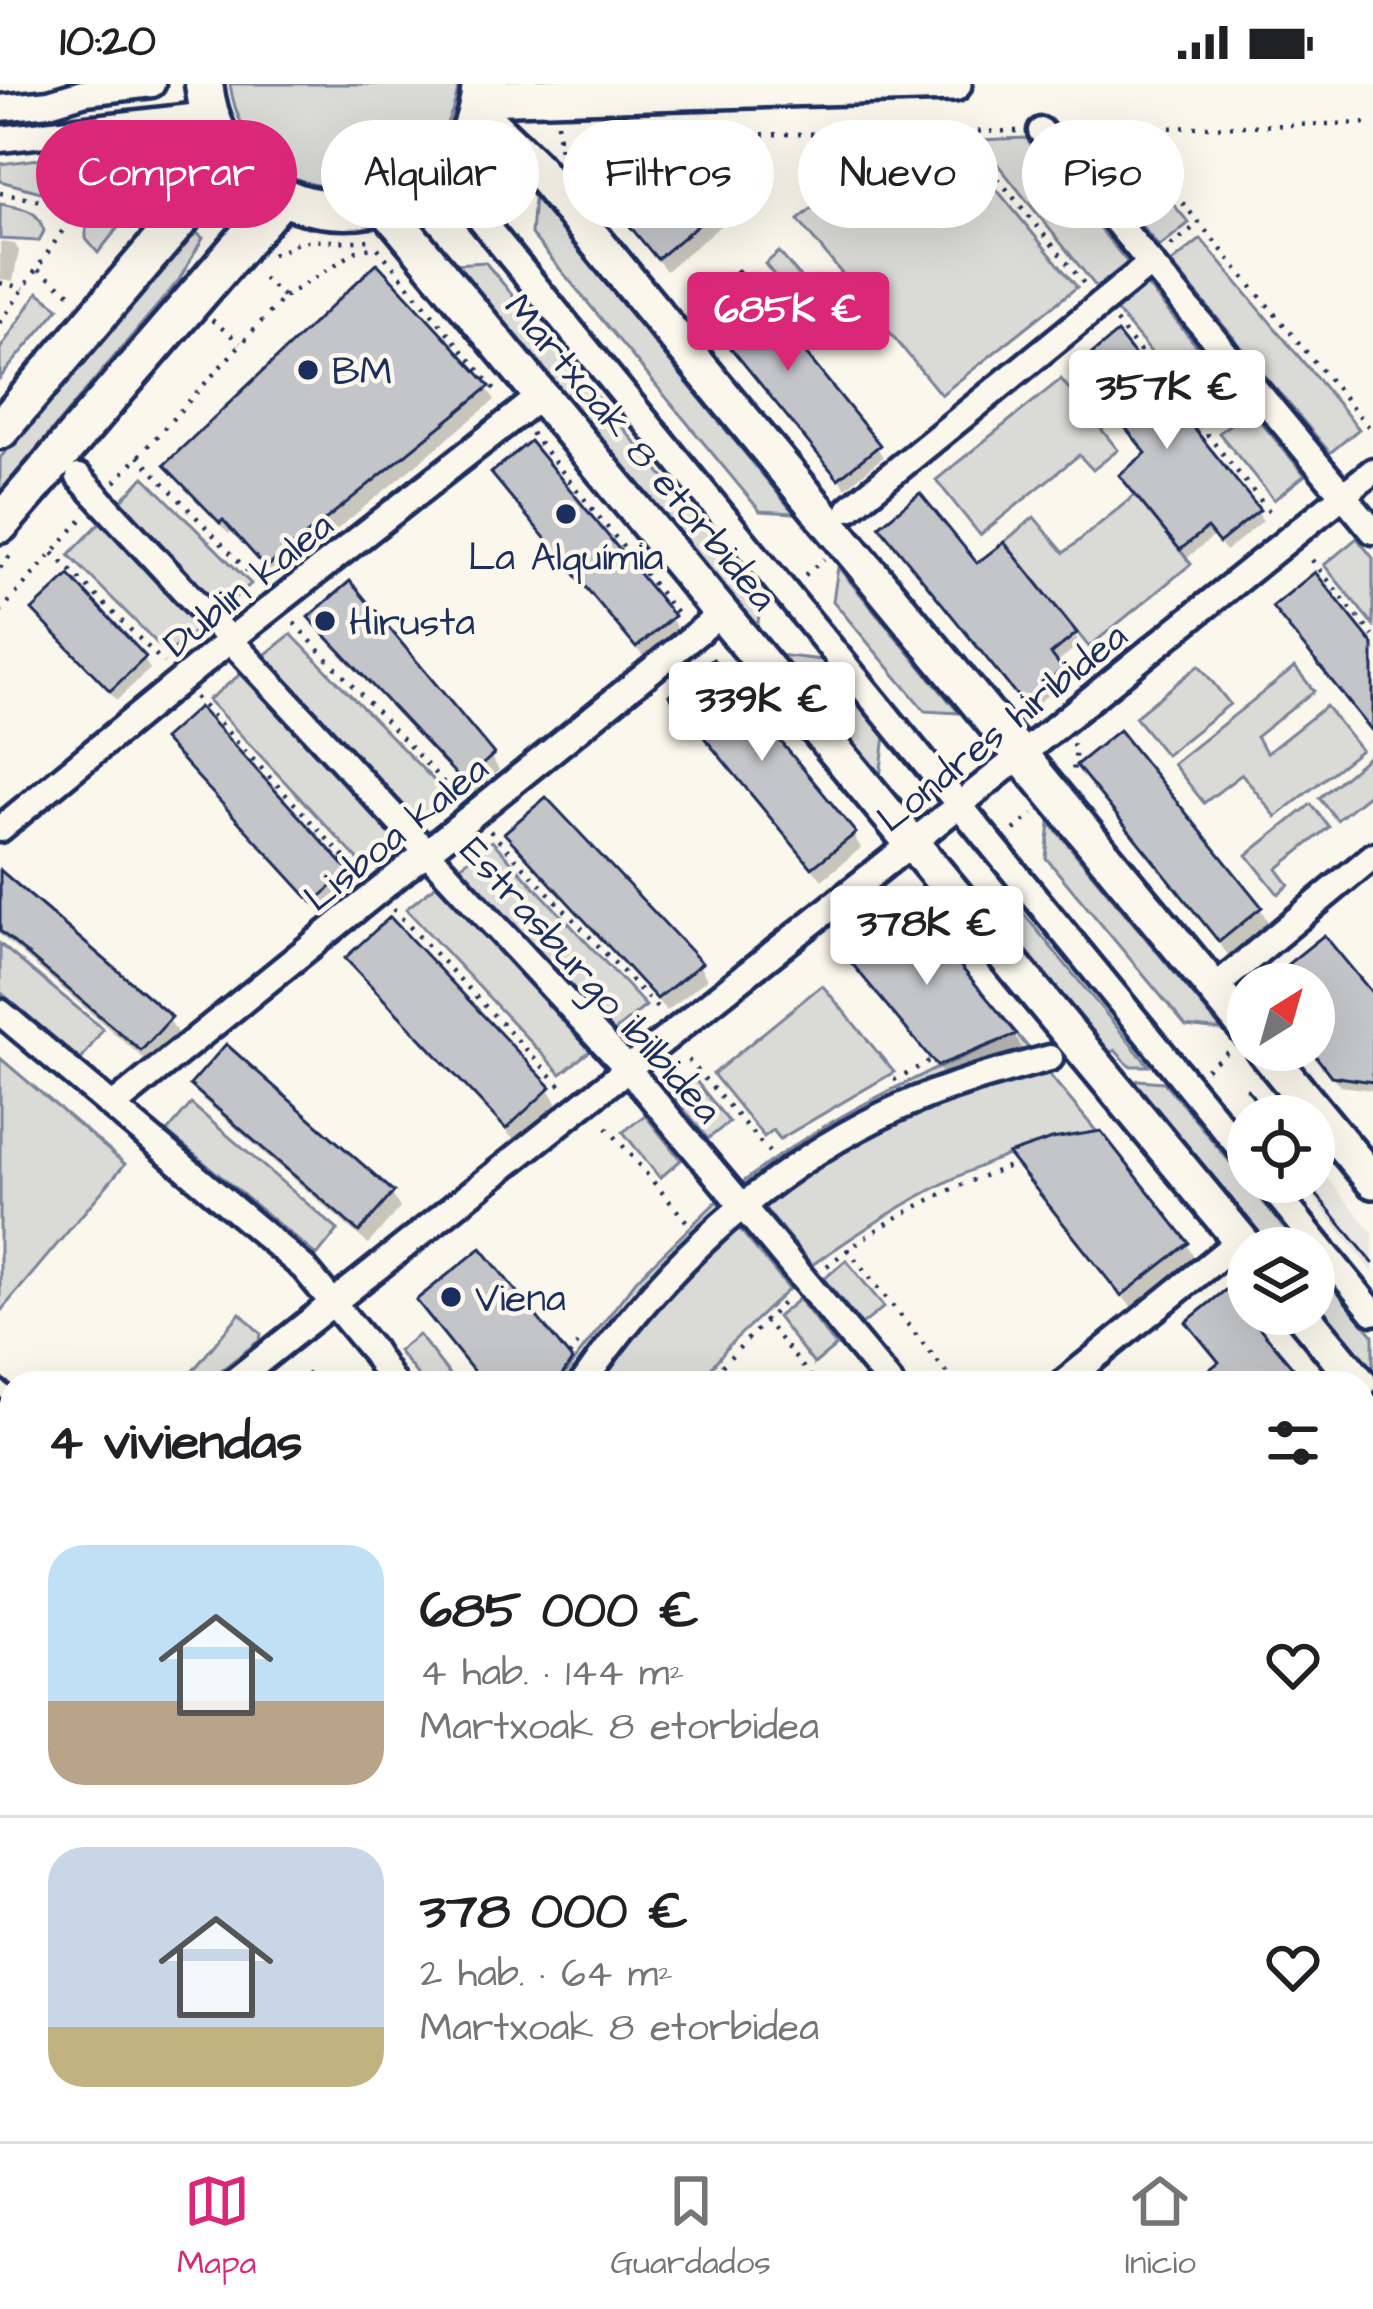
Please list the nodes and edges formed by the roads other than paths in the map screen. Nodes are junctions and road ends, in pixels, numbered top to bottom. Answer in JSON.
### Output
{"nodes":[{"id":1,"x":152,"y":84,"type":"edge"},
{"id":2,"x":953,"y":84,"type":"edge"},
{"id":3,"x":480,"y":98,"type":"edge"},
{"id":4,"x":207,"y":100,"type":"edge"},
{"id":5,"x":0,"y":108,"type":"edge"},
{"id":6,"x":0,"y":139,"type":"edge"},
{"id":7,"x":297,"y":202,"type":"edge"},
{"id":8,"x":172,"y":228,"type":"edge"},
{"id":9,"x":255,"y":228,"type":"edge"},
{"id":10,"x":488,"y":228,"type":"edge"},
{"id":11,"x":1122,"y":228,"type":"edge"},
{"id":12,"x":381,"y":231,"type":"junction"},
{"id":13,"x":1150,"y":262,"type":"junction"},
{"id":14,"x":542,"y":395,"type":"junction"},
{"id":15,"x":0,"y":430,"type":"edge"},
{"id":16,"x":1373,"y":471,"type":"edge"},
{"id":17,"x":79,"y":476,"type":"dead end"},
{"id":18,"x":1343,"y":495,"type":"junction"},
{"id":19,"x":850,"y":508,"type":"dead end"},
{"id":20,"x":0,"y":524,"type":"edge"},
{"id":21,"x":1373,"y":531,"type":"edge"},
{"id":22,"x":722,"y":613,"type":"junction"},
{"id":23,"x":230,"y":640,"type":"junction"},
{"id":24,"x":1021,"y":754,"type":"junction"},
{"id":25,"x":959,"y":806,"type":"junction"},
{"id":26,"x":0,"y":829,"type":"edge"},
{"id":27,"x":912,"y":844,"type":"junction"},
{"id":28,"x":429,"y":850,"type":"junction"},
{"id":29,"x":1373,"y":856,"type":"edge"},
{"id":30,"x":1214,"y":988,"type":"junction"},
{"id":31,"x":1227,"y":1006,"type":"edge"},
{"id":32,"x":0,"y":1012,"type":"edge"},
{"id":33,"x":1050,"y":1058,"type":"dead end"},
{"id":34,"x":628,"y":1069,"type":"junction"},
{"id":35,"x":1278,"y":1071,"type":"edge"},
{"id":36,"x":113,"y":1106,"type":"junction"},
{"id":37,"x":1227,"y":1132,"type":"edge"},
{"id":38,"x":1373,"y":1181,"type":"edge"},
{"id":39,"x":1285,"y":1203,"type":"edge"},
{"id":40,"x":744,"y":1205,"type":"junction"},
{"id":41,"x":1229,"y":1227,"type":"edge"},
{"id":42,"x":1227,"y":1258,"type":"edge"},
{"id":43,"x":333,"y":1303,"type":"junction"},
{"id":44,"x":1373,"y":1312,"type":"edge"},
{"id":45,"x":1319,"y":1335,"type":"edge"},
{"id":46,"x":247,"y":1371,"type":"edge"},
{"id":47,"x":384,"y":1371,"type":"edge"},
{"id":48,"x":592,"y":1371,"type":"edge"},
{"id":49,"x":880,"y":1371,"type":"edge"},
{"id":50,"x":1079,"y":1371,"type":"edge"},
{"id":51,"x":1349,"y":1371,"type":"edge"}],
"edges":[{"from":1,"to":5,"type":"street"},
{"from":2,"to":3,"type":"street"},
{"from":3,"to":12,"type":"main road"},
{"from":3,"to":24,"type":"street"},
{"from":4,"to":6,"type":"street"},
{"from":7,"to":12,"type":"main road"},
{"from":8,"to":15,"type":"main road"},
{"from":9,"to":20,"type":"main road"},
{"from":10,"to":25,"type":"street","name":"Martxoak 8 etorbidea"},
{"from":11,"to":13,"type":"street"},
{"from":12,"to":14,"type":"street","name":"Martxoak 8 etorbidea"},
{"from":13,"to":18,"type":"street"},
{"from":13,"to":19,"type":"street"},
{"from":14,"to":22,"type":"street","name":"Martxoak 8 etorbidea"},
{"from":14,"to":23,"type":"street","name":"Dublin kalea"},
{"from":16,"to":18,"type":"street","name":"Londres hiribidea"},
{"from":17,"to":23,"type":"street","name":"Estrasburgo ibilbidea"},
{"from":18,"to":21,"type":"street"},
{"from":18,"to":24,"type":"street","name":"Londres hiribidea"},
{"from":22,"to":27,"type":"street","name":"Martxoak 8 etorbidea"},
{"from":22,"to":28,"type":"street","name":"Lisboa kalea"},
{"from":23,"to":26,"type":"street","name":"Dublin kalea"},
{"from":23,"to":28,"type":"street","name":"Estrasburgo ibilbidea"},
{"from":24,"to":25,"type":"street","name":"Londres hiribidea"},
{"from":24,"to":30,"type":"street"},
{"from":25,"to":27,"type":"street","name":"Londres hiribidea"},
{"from":25,"to":37,"type":"street","name":"Martxoak 8 etorbidea"},
{"from":27,"to":34,"type":"street","name":"Londres hiribidea"},
{"from":27,"to":41,"type":"street","name":"Martxoak 8 etorbidea"},
{"from":28,"to":34,"type":"street","name":"Estrasburgo ibilbidea"},
{"from":28,"to":36,"type":"street","name":"Lisboa kalea"},
{"from":29,"to":30,"type":"street"},
{"from":30,"to":31,"type":"street"},
{"from":32,"to":36,"type":"street"},
{"from":33,"to":40,"type":"street"},
{"from":34,"to":40,"type":"street","name":"Estrasburgo ibilbidea"},
{"from":34,"to":43,"type":"street","name":"Londres hiribidea"},
{"from":35,"to":38,"type":"street"},
{"from":36,"to":43,"type":"street"},
{"from":39,"to":44,"type":"street"},
{"from":40,"to":48,"type":"street"},
{"from":40,"to":49,"type":"street","name":"Estrasburgo ibilbidea"},
{"from":42,"to":50,"type":"street"},
{"from":43,"to":46,"type":"street","name":"Londres hiribidea"},
{"from":43,"to":47,"type":"street"},
{"from":45,"to":51,"type":"street"}]}
